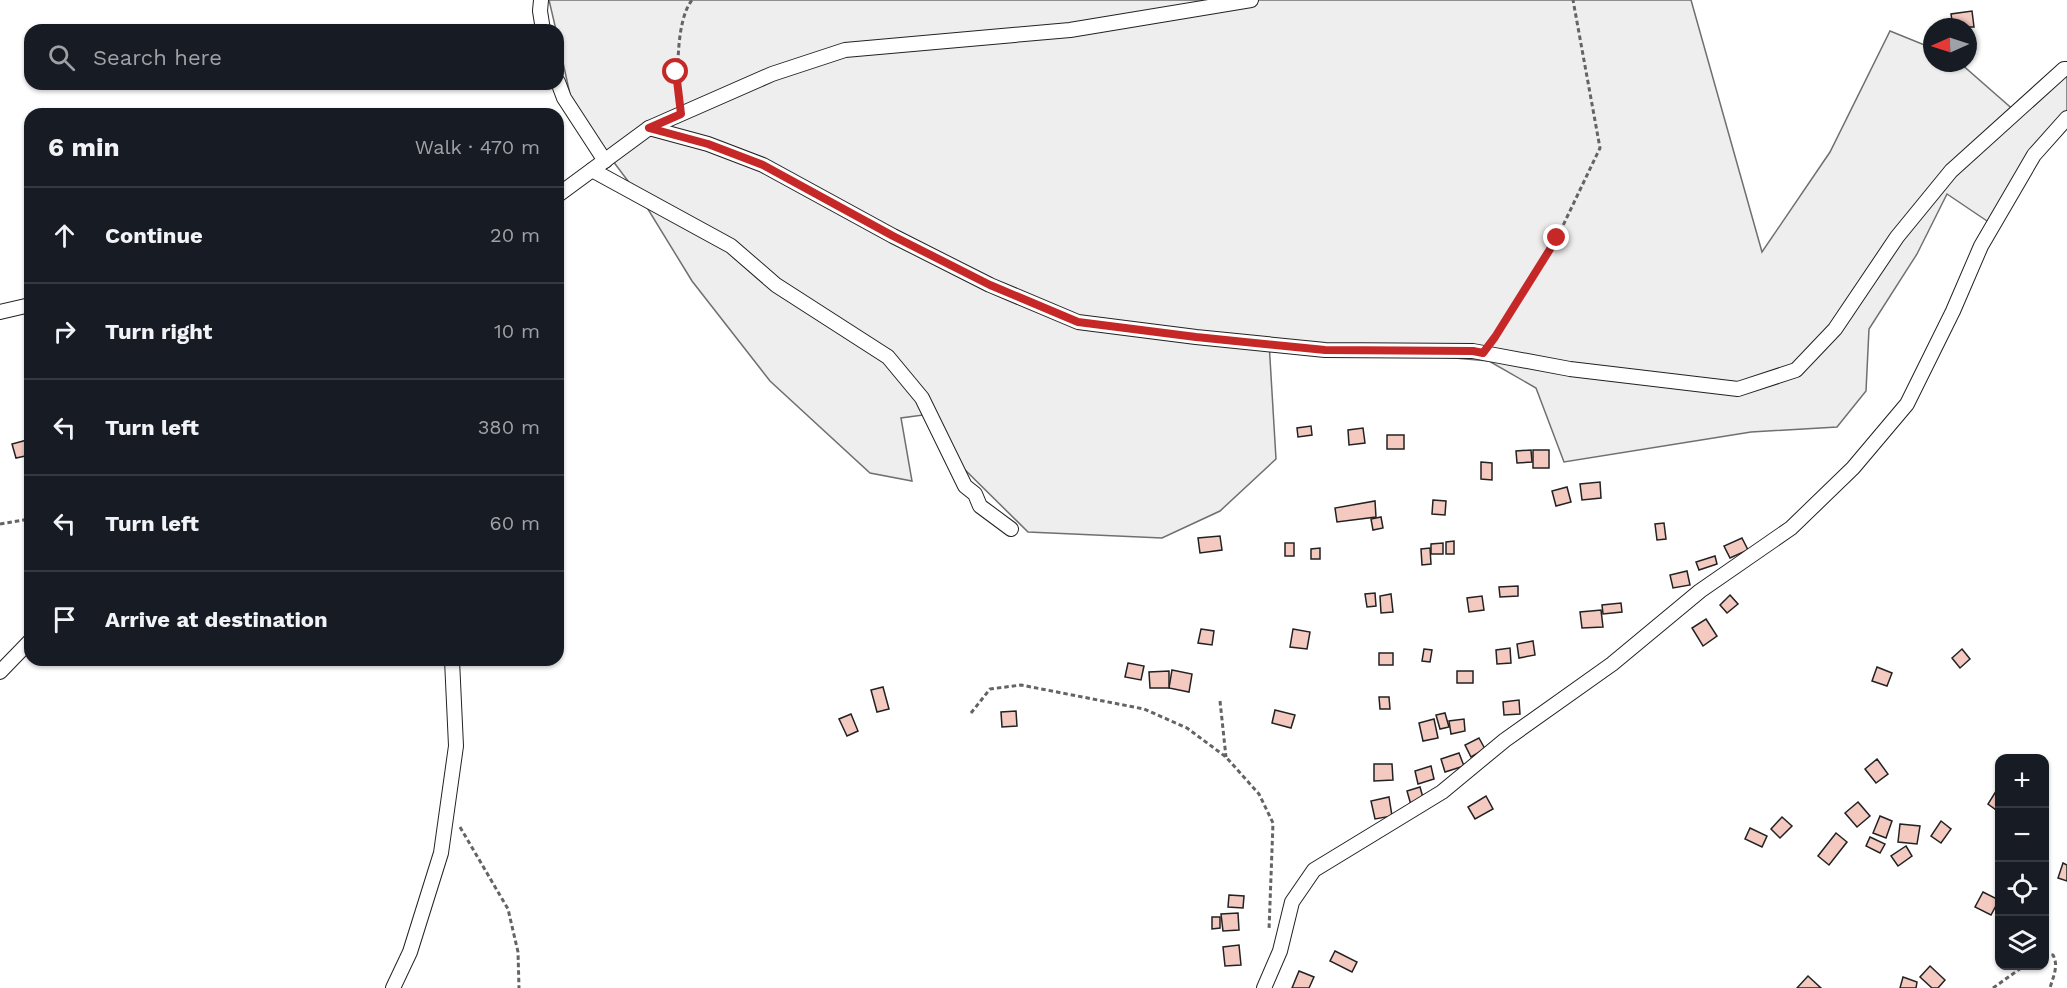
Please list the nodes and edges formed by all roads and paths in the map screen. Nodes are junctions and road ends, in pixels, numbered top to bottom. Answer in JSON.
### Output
{"nodes":[{"id":1,"x":541,"y":0,"type":"edge"},
{"id":2,"x":692,"y":0,"type":"edge"},
{"id":3,"x":1251,"y":0,"type":"edge"},
{"id":4,"x":1573,"y":0,"type":"edge"},
{"id":5,"x":542,"y":24,"type":"edge"},
{"id":6,"x":2067,"y":69,"type":"edge"},
{"id":7,"x":561,"y":90,"type":"edge"},
{"id":8,"x":681,"y":114,"type":"junction"},
{"id":9,"x":2065,"y":122,"type":"edge"},
{"id":10,"x":649,"y":128,"type":"junction"},
{"id":11,"x":604,"y":161,"type":"junction"},
{"id":12,"x":592,"y":170,"type":"junction"},
{"id":13,"x":564,"y":191,"type":"edge"},
{"id":14,"x":24,"y":306,"type":"edge"},
{"id":15,"x":0,"y":312,"type":"edge"},
{"id":16,"x":1483,"y":353,"type":"junction"},
{"id":17,"x":24,"y":520,"type":"edge"},
{"id":18,"x":0,"y":524,"type":"edge"},
{"id":19,"x":1011,"y":529,"type":"dead end"},
{"id":20,"x":24,"y":647,"type":"edge"},
{"id":21,"x":452,"y":666,"type":"edge"},
{"id":22,"x":0,"y":672,"type":"edge"},
{"id":23,"x":1220,"y":701,"type":"dead end"},
{"id":24,"x":971,"y":713,"type":"dead end"},
{"id":25,"x":1226,"y":757,"type":"junction"},
{"id":26,"x":448,"y":807,"type":"junction"},
{"id":27,"x":1268,"y":939,"type":"dead end"},
{"id":28,"x":2049,"y":955,"type":"edge"},
{"id":29,"x":2018,"y":970,"type":"edge"},
{"id":30,"x":393,"y":988,"type":"edge"},
{"id":31,"x":519,"y":988,"type":"edge"},
{"id":32,"x":1264,"y":988,"type":"edge"},
{"id":33,"x":1993,"y":988,"type":"edge"},
{"id":34,"x":2050,"y":988,"type":"edge"}],
"edges":[{"from":1,"to":5,"type":"street"},
{"from":2,"to":8,"type":"path"},
{"from":3,"to":8,"type":"street"},
{"from":4,"to":16,"type":"path"},
{"from":6,"to":16,"type":"street"},
{"from":7,"to":11,"type":"street"},
{"from":8,"to":10,"type":"street"},
{"from":9,"to":32,"type":"street"},
{"from":10,"to":11,"type":"street"},
{"from":10,"to":16,"type":"street"},
{"from":11,"to":12,"type":"street"},
{"from":12,"to":13,"type":"street"},
{"from":12,"to":19,"type":"street"},
{"from":14,"to":15,"type":"street"},
{"from":17,"to":18,"type":"path"},
{"from":20,"to":22,"type":"street"},
{"from":21,"to":26,"type":"street"},
{"from":23,"to":25,"type":"path"},
{"from":24,"to":25,"type":"path"},
{"from":25,"to":27,"type":"path"},
{"from":26,"to":30,"type":"street"},
{"from":26,"to":31,"type":"path"},
{"from":28,"to":34,"type":"path"},
{"from":29,"to":33,"type":"path"}]}
